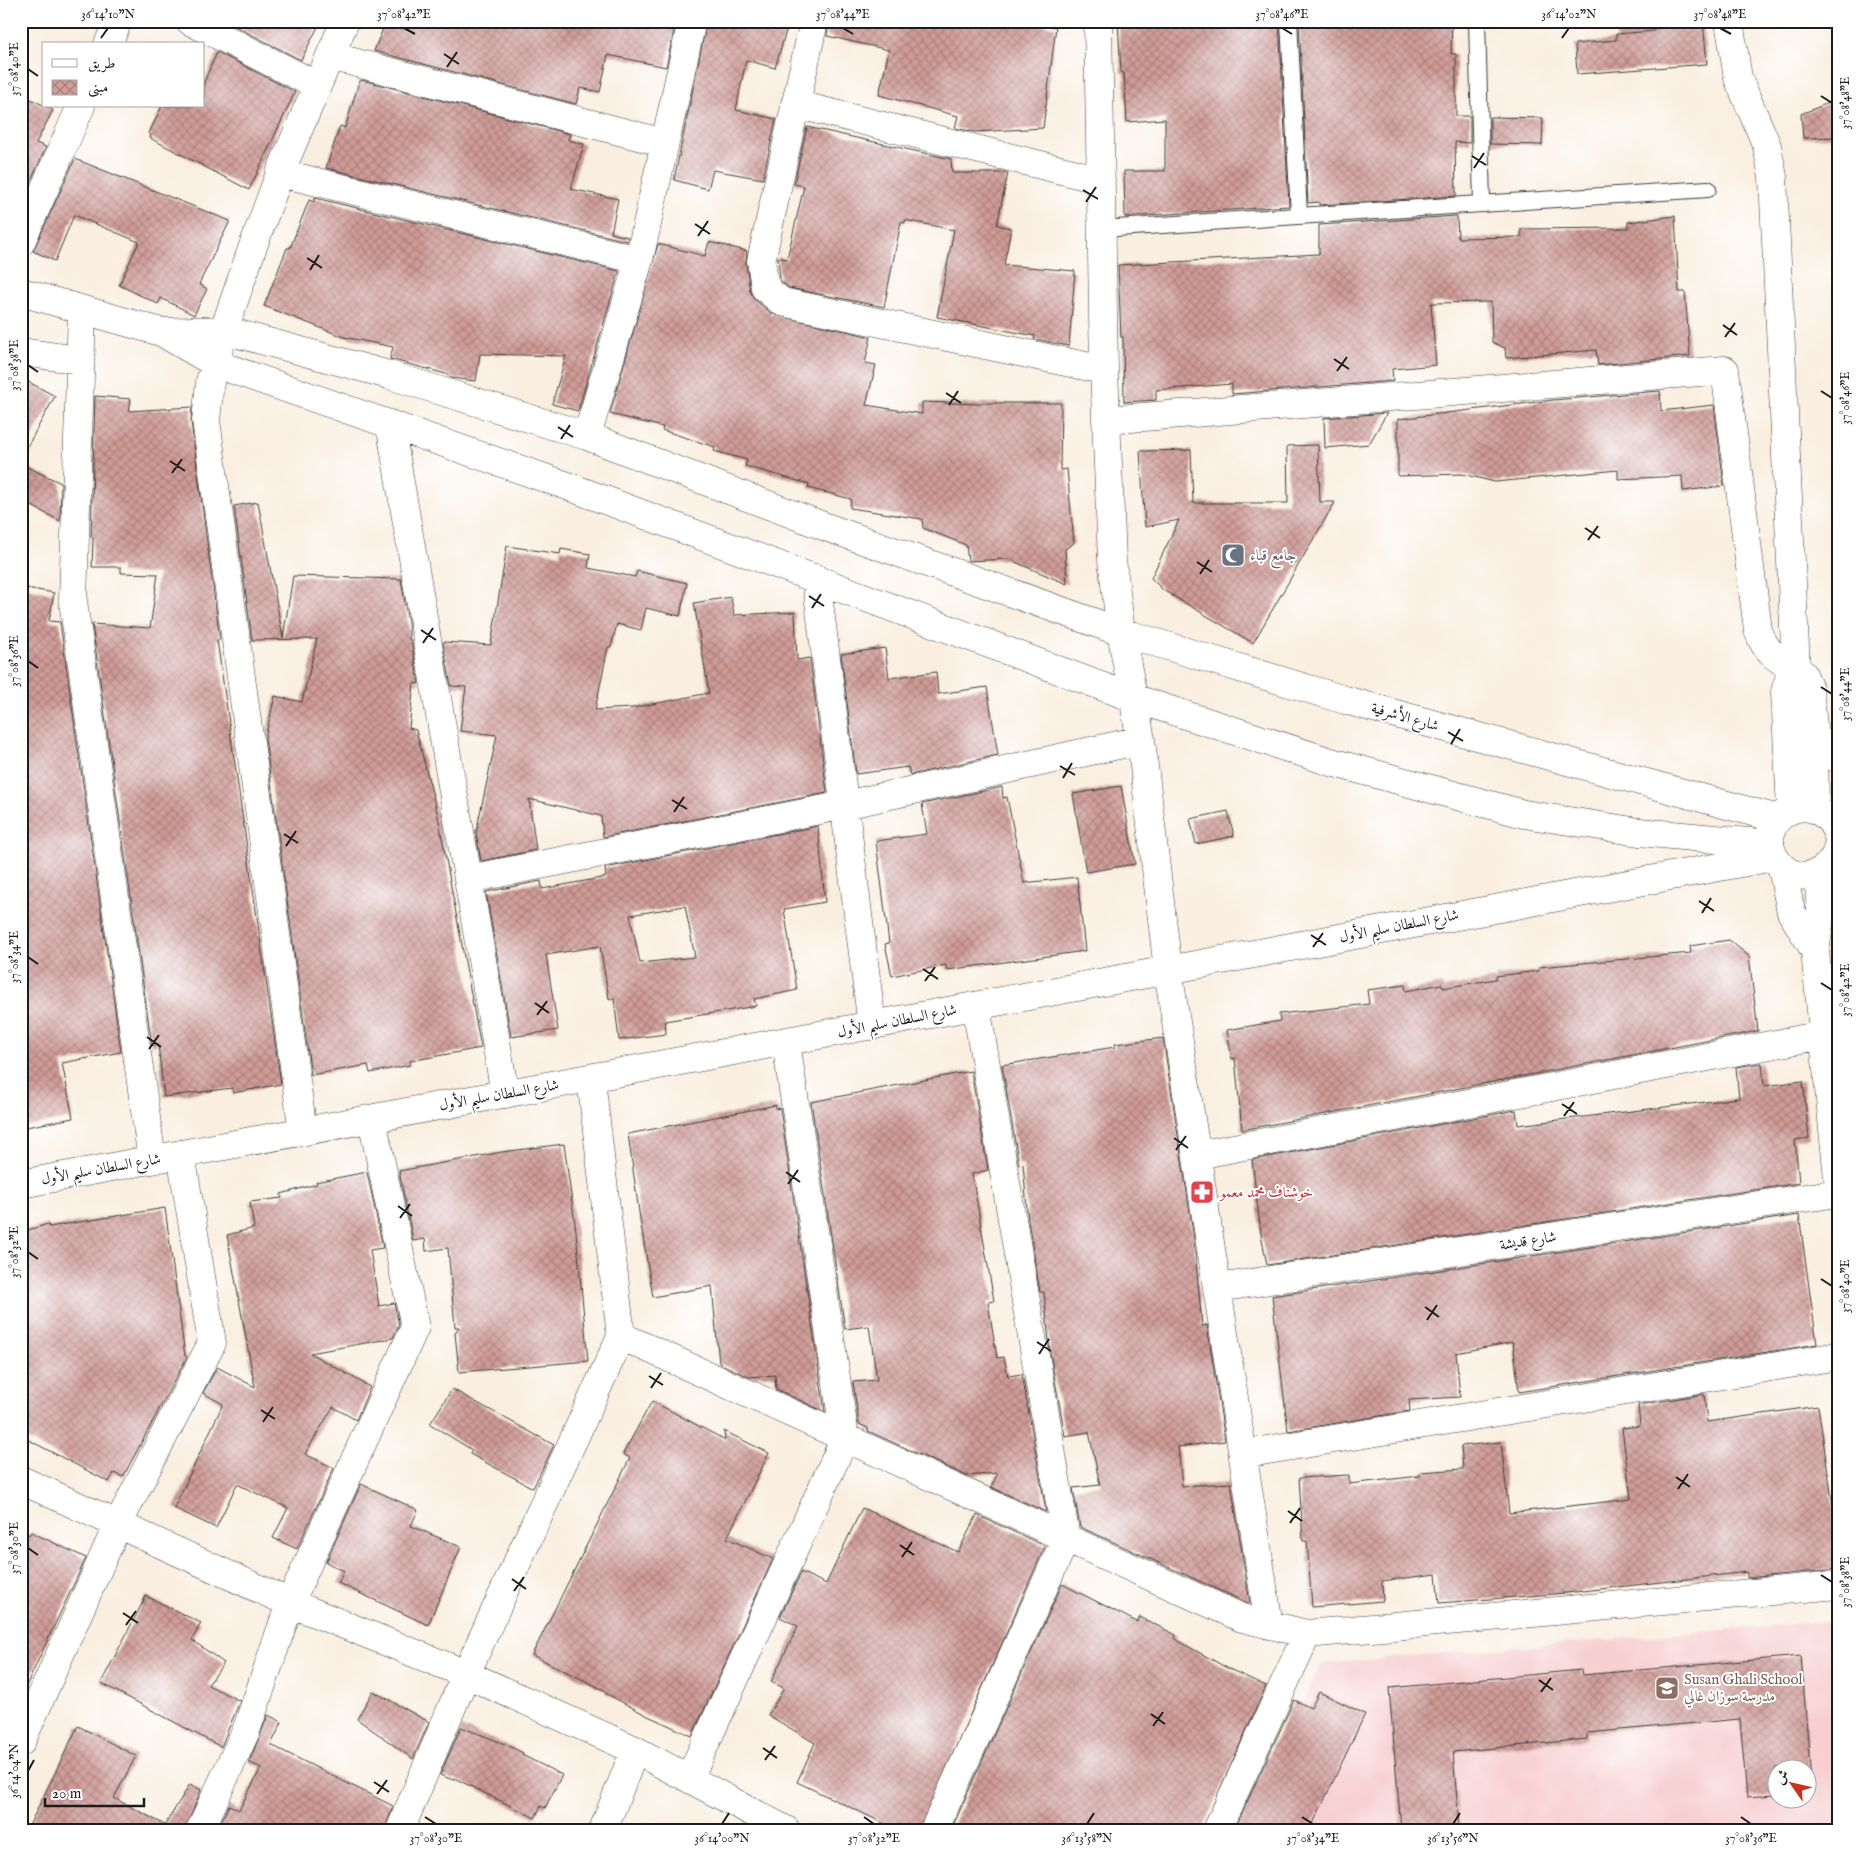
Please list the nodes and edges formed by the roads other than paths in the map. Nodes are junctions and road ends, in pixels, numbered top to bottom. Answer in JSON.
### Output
{"nodes":[{"id":1,"x":118,"y":21,"type":"edge"},
{"id":2,"x":190,"y":21,"type":"edge"},
{"id":3,"x":344,"y":21,"type":"edge"},
{"id":4,"x":692,"y":21,"type":"edge"},
{"id":5,"x":814,"y":21,"type":"edge"},
{"id":6,"x":1098,"y":21,"type":"edge"},
{"id":7,"x":1289,"y":21,"type":"edge"},
{"id":8,"x":1477,"y":21,"type":"edge"},
{"id":9,"x":1729,"y":21,"type":"edge"},
{"id":10,"x":109,"y":42,"type":"edge"},
{"id":11,"x":330,"y":56,"type":"junction"},
{"id":12,"x":316,"y":85,"type":"junction"},
{"id":13,"x":795,"y":104,"type":"junction"},
{"id":14,"x":80,"y":108,"type":"edge"},
{"id":15,"x":666,"y":143,"type":"junction"},
{"id":16,"x":280,"y":173,"type":"junction"},
{"id":17,"x":1101,"y":180,"type":"junction"},
{"id":18,"x":1708,"y":189,"type":"dead end"},
{"id":19,"x":1482,"y":203,"type":"junction"},
{"id":20,"x":1298,"y":215,"type":"junction"},
{"id":21,"x":1102,"y":229,"type":"junction"},
{"id":22,"x":21,"y":242,"type":"edge"},
{"id":23,"x":639,"y":260,"type":"junction"},
{"id":24,"x":21,"y":292,"type":"edge"},
{"id":25,"x":82,"y":310,"type":"junction"},
{"id":26,"x":224,"y":330,"type":"junction"},
{"id":27,"x":161,"y":332,"type":"junction"},
{"id":28,"x":21,"y":352,"type":"edge"},
{"id":29,"x":80,"y":360,"type":"junction"},
{"id":30,"x":216,"y":364,"type":"junction"},
{"id":31,"x":1104,"y":370,"type":"junction"},
{"id":32,"x":1106,"y":420,"type":"junction"},
{"id":33,"x":390,"y":424,"type":"junction"},
{"id":34,"x":586,"y":436,"type":"junction"},
{"id":35,"x":816,"y":578,"type":"junction"},
{"id":36,"x":1121,"y":632,"type":"junction"},
{"id":37,"x":1796,"y":669,"type":"junction"},
{"id":38,"x":1133,"y":698,"type":"junction"},
{"id":39,"x":1814,"y":735,"type":"junction"},
{"id":40,"x":1141,"y":740,"type":"junction"},
{"id":41,"x":1838,"y":759,"type":"edge"},
{"id":42,"x":845,"y":805,"type":"junction"},
{"id":43,"x":1801,"y":830,"type":"edge"},
{"id":44,"x":1831,"y":862,"type":"edge"},
{"id":45,"x":469,"y":879,"type":"junction"},
{"id":46,"x":1814,"y":951,"type":"junction"},
{"id":47,"x":1168,"y":970,"type":"junction"},
{"id":48,"x":976,"y":1006,"type":"junction"},
{"id":49,"x":872,"y":1026,"type":"junction"},
{"id":50,"x":1830,"y":1033,"type":"edge"},
{"id":51,"x":786,"y":1042,"type":"junction"},
{"id":52,"x":591,"y":1079,"type":"junction"},
{"id":53,"x":505,"y":1094,"type":"junction"},
{"id":54,"x":372,"y":1119,"type":"junction"},
{"id":55,"x":303,"y":1132,"type":"junction"},
{"id":56,"x":181,"y":1154,"type":"junction"},
{"id":57,"x":1197,"y":1154,"type":"junction"},
{"id":58,"x":152,"y":1160,"type":"junction"},
{"id":59,"x":1838,"y":1178,"type":"edge"},
{"id":60,"x":21,"y":1184,"type":"edge"},
{"id":61,"x":1838,"y":1193,"type":"edge"},
{"id":62,"x":1218,"y":1288,"type":"junction"},
{"id":63,"x":621,"y":1336,"type":"junction"},
{"id":64,"x":1838,"y":1356,"type":"edge"},
{"id":65,"x":845,"y":1438,"type":"junction"},
{"id":66,"x":1243,"y":1454,"type":"junction"},
{"id":67,"x":21,"y":1480,"type":"edge"},
{"id":68,"x":118,"y":1524,"type":"junction"},
{"id":69,"x":1066,"y":1538,"type":"junction"},
{"id":70,"x":1838,"y":1585,"type":"edge"},
{"id":71,"x":290,"y":1603,"type":"junction"},
{"id":72,"x":1269,"y":1625,"type":"junction"},
{"id":73,"x":1308,"y":1634,"type":"junction"},
{"id":74,"x":466,"y":1674,"type":"junction"},
{"id":75,"x":21,"y":1742,"type":"edge"},
{"id":76,"x":635,"y":1750,"type":"junction"},
{"id":77,"x":690,"y":1777,"type":"junction"},
{"id":78,"x":200,"y":1830,"type":"edge"},
{"id":79,"x":400,"y":1830,"type":"edge"},
{"id":80,"x":603,"y":1830,"type":"edge"},
{"id":81,"x":786,"y":1830,"type":"edge"},
{"id":82,"x":934,"y":1830,"type":"edge"},
{"id":83,"x":1217,"y":1830,"type":"edge"}],
"edges":[{"from":1,"to":10,"type":"street"},
{"from":2,"to":12,"type":"street"},
{"from":3,"to":11,"type":"street"},
{"from":4,"to":15,"type":"street"},
{"from":5,"to":13,"type":"street"},
{"from":6,"to":17,"type":"street"},
{"from":7,"to":20,"type":"lane"},
{"from":8,"to":19,"type":"lane"},
{"from":9,"to":37,"type":"street"},
{"from":11,"to":12,"type":"street"},
{"from":11,"to":15,"type":"street"},
{"from":12,"to":16,"type":"street"},
{"from":13,"to":17,"type":"street"},
{"from":13,"to":31,"type":"street"},
{"from":14,"to":22,"type":"street"},
{"from":15,"to":23,"type":"street"},
{"from":16,"to":23,"type":"street"},
{"from":16,"to":26,"type":"street"},
{"from":17,"to":21,"type":"street"},
{"from":18,"to":19,"type":"lane"},
{"from":19,"to":20,"type":"lane"},
{"from":20,"to":21,"type":"lane"},
{"from":21,"to":31,"type":"street"},
{"from":23,"to":34,"type":"street"},
{"from":24,"to":25,"type":"street"},
{"from":25,"to":27,"type":"street"},
{"from":25,"to":29,"type":"street"},
{"from":26,"to":27,"type":"street","name":"شارع الأشرفية"},
{"from":26,"to":30,"type":"street"},
{"from":26,"to":34,"type":"street","name":"شارع الأشرفية"},
{"from":27,"to":30,"type":"street"},
{"from":28,"to":29,"type":"street"},
{"from":29,"to":58,"type":"street"},
{"from":30,"to":33,"type":"street"},
{"from":30,"to":55,"type":"street"},
{"from":31,"to":32,"type":"street"},
{"from":32,"to":36,"type":"street"},
{"from":32,"to":37,"type":"street"},
{"from":33,"to":35,"type":"street"},
{"from":33,"to":45,"type":"street"},
{"from":34,"to":36,"type":"street","name":"شارع الأشرفية"},
{"from":35,"to":38,"type":"street"},
{"from":35,"to":42,"type":"street"},
{"from":36,"to":38,"type":"street"},
{"from":36,"to":43,"type":"street","name":"شارع الأشرفية"},
{"from":37,"to":39,"type":"street"},
{"from":37,"to":43,"type":"street"},
{"from":38,"to":40,"type":"street"},
{"from":38,"to":43,"type":"street"},
{"from":39,"to":41,"type":"street"},
{"from":39,"to":43,"type":"street"},
{"from":40,"to":42,"type":"street"},
{"from":40,"to":47,"type":"street"},
{"from":42,"to":45,"type":"street"},
{"from":42,"to":49,"type":"street"},
{"from":43,"to":44,"type":"street"},
{"from":43,"to":46,"type":"street"},
{"from":43,"to":47,"type":"street","name":"شارع السلطان سليم الأول"},
{"from":44,"to":46,"type":"street"},
{"from":45,"to":53,"type":"street"},
{"from":46,"to":50,"type":"street"},
{"from":47,"to":48,"type":"street","name":"شارع السلطان سليم الأول"},
{"from":47,"to":57,"type":"street"},
{"from":48,"to":49,"type":"street","name":"شارع السلطان سليم الأول"},
{"from":48,"to":69,"type":"street"},
{"from":49,"to":51,"type":"street","name":"شارع السلطان سليم الأول"},
{"from":50,"to":57,"type":"street"},
{"from":50,"to":59,"type":"street"},
{"from":51,"to":52,"type":"street","name":"شارع السلطان سليم الأول"},
{"from":51,"to":65,"type":"street"},
{"from":52,"to":53,"type":"street","name":"شارع السلطان سليم الأول"},
{"from":52,"to":63,"type":"street"},
{"from":53,"to":54,"type":"street","name":"شارع السلطان سليم الأول"},
{"from":54,"to":55,"type":"street","name":"شارع السلطان سليم الأول"},
{"from":54,"to":71,"type":"street"},
{"from":55,"to":56,"type":"street","name":"شارع السلطان سليم الأول"},
{"from":56,"to":58,"type":"street","name":"شارع السلطان سليم الأول"},
{"from":56,"to":68,"type":"street"},
{"from":57,"to":62,"type":"street"},
{"from":58,"to":60,"type":"street","name":"شارع السلطان سليم الأول"},
{"from":61,"to":62,"type":"street","name":"شارع قديشة"},
{"from":62,"to":66,"type":"street"},
{"from":63,"to":65,"type":"street"},
{"from":63,"to":74,"type":"street"},
{"from":64,"to":66,"type":"street"},
{"from":65,"to":69,"type":"street"},
{"from":65,"to":77,"type":"street"},
{"from":66,"to":72,"type":"street"},
{"from":67,"to":68,"type":"street"},
{"from":68,"to":71,"type":"street"},
{"from":68,"to":75,"type":"street"},
{"from":69,"to":72,"type":"street"},
{"from":69,"to":82,"type":"street"},
{"from":70,"to":73,"type":"street"},
{"from":71,"to":74,"type":"street"},
{"from":71,"to":78,"type":"street"},
{"from":72,"to":73,"type":"street"},
{"from":73,"to":83,"type":"street"},
{"from":74,"to":76,"type":"street"},
{"from":74,"to":79,"type":"street"},
{"from":76,"to":77,"type":"street"},
{"from":76,"to":80,"type":"street"},
{"from":77,"to":81,"type":"street"}]}
